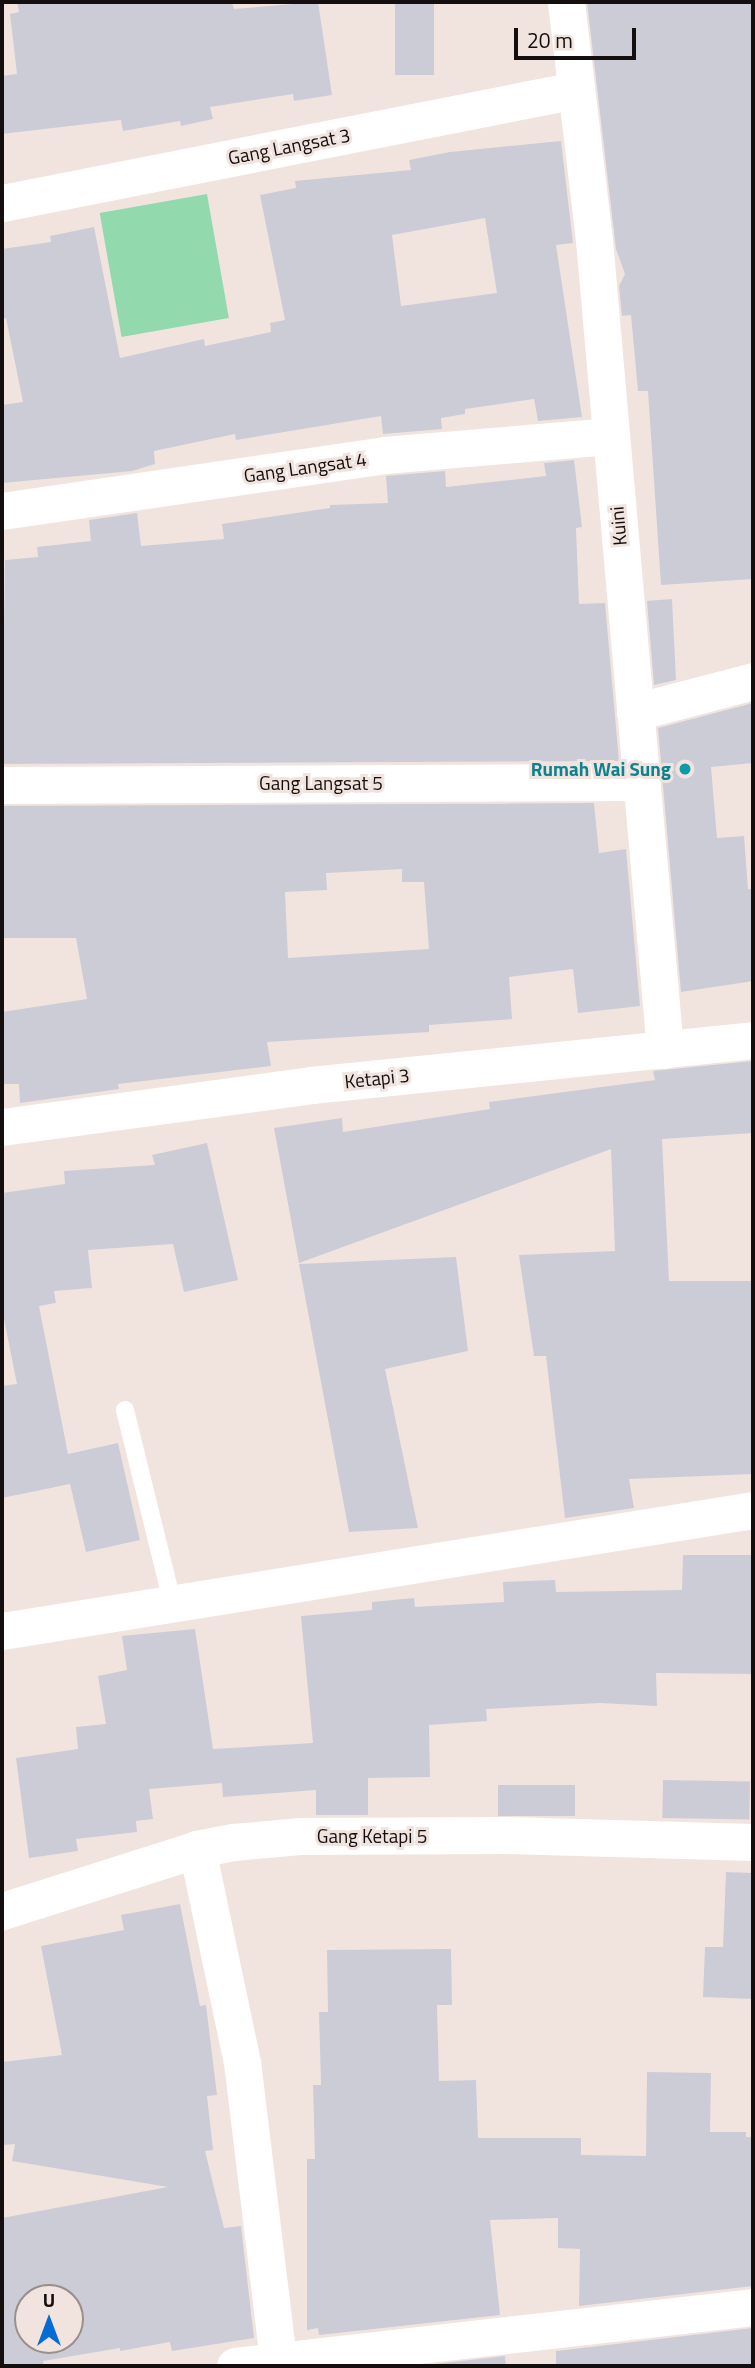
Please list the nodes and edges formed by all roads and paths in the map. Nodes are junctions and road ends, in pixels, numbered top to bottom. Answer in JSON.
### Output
{"nodes":[{"id":1,"x":566,"y":2,"type":"edge"},
{"id":2,"x":576,"y":90,"type":"junction"},
{"id":3,"x":2,"y":203,"type":"edge"},
{"id":4,"x":609,"y":436,"type":"junction"},
{"id":5,"x":2,"y":511,"type":"edge"},
{"id":6,"x":753,"y":681,"type":"edge"},
{"id":7,"x":635,"y":712,"type":"junction"},
{"id":8,"x":641,"y":782,"type":"junction"},
{"id":9,"x":2,"y":785,"type":"edge"},
{"id":10,"x":753,"y":1040,"type":"edge"},
{"id":11,"x":665,"y":1050,"type":"junction"},
{"id":12,"x":2,"y":1127,"type":"edge"},
{"id":13,"x":125,"y":1410,"type":"dead end"},
{"id":14,"x":753,"y":1510,"type":"edge"},
{"id":15,"x":172,"y":1602,"type":"junction"},
{"id":16,"x":2,"y":1631,"type":"edge"},
{"id":17,"x":753,"y":1842,"type":"edge"},
{"id":18,"x":197,"y":1849,"type":"junction"},
{"id":19,"x":2,"y":1911,"type":"edge"},
{"id":20,"x":753,"y":2307,"type":"edge"},
{"id":21,"x":278,"y":2364,"type":"edge"},
{"id":22,"x":235,"y":2366,"type":"edge"}],
"edges":[{"from":1,"to":2,"type":"street","name":"Kuini"},
{"from":2,"to":3,"type":"street","name":"Gang Langsat 3"},
{"from":2,"to":4,"type":"street","name":"Kuini"},
{"from":4,"to":5,"type":"street","name":"Gang Langsat 4"},
{"from":4,"to":7,"type":"street","name":"Kuini"},
{"from":6,"to":7,"type":"street"},
{"from":7,"to":8,"type":"street","name":"Kuini"},
{"from":8,"to":9,"type":"street","name":"Gang Langsat 5"},
{"from":8,"to":11,"type":"street","name":"Kuini"},
{"from":10,"to":11,"type":"street","name":"Ketapi 3"},
{"from":11,"to":12,"type":"street","name":"Ketapi 3"},
{"from":13,"to":15,"type":"lane"},
{"from":14,"to":15,"type":"street"},
{"from":15,"to":16,"type":"street"},
{"from":17,"to":18,"type":"street","name":"Gang Ketapi 5"},
{"from":18,"to":19,"type":"street","name":"Gang Ketapi 5"},
{"from":18,"to":21,"type":"street"},
{"from":20,"to":21,"type":"street"},
{"from":21,"to":22,"type":"street"}]}
